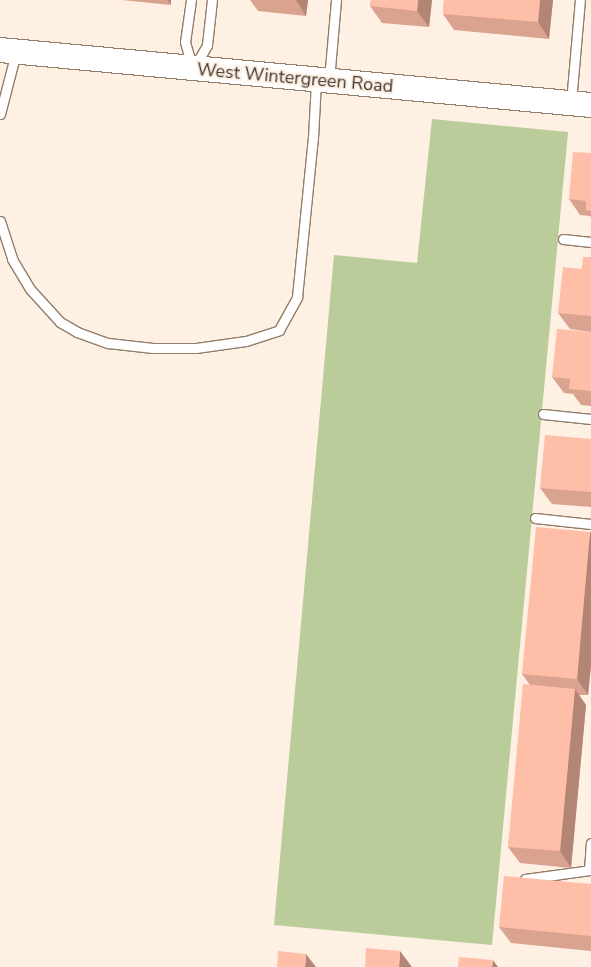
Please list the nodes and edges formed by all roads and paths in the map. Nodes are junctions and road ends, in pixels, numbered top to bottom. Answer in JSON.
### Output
{"nodes":[{"id":1,"x":191,"y":0,"type":"edge"},
{"id":2,"x":212,"y":0,"type":"edge"},
{"id":3,"x":336,"y":0,"type":"edge"},
{"id":4,"x":580,"y":0,"type":"edge"},
{"id":5,"x":8,"y":51,"type":"edge"},
{"id":6,"x":193,"y":68,"type":"junction"},
{"id":7,"x":322,"y":80,"type":"junction"},
{"id":8,"x":581,"y":104,"type":"edge"},
{"id":9,"x":0,"y":114,"type":"edge"},
{"id":10,"x":0,"y":221,"type":"edge"},
{"id":11,"x":563,"y":239,"type":"dead end"},
{"id":12,"x":591,"y":242,"type":"edge"},
{"id":13,"x":543,"y":414,"type":"dead end"},
{"id":14,"x":591,"y":419,"type":"edge"},
{"id":15,"x":535,"y":518,"type":"dead end"},
{"id":16,"x":591,"y":524,"type":"edge"},
{"id":17,"x":591,"y":843,"type":"edge"},
{"id":18,"x":590,"y":870,"type":"edge"},
{"id":19,"x":513,"y":877,"type":"edge"}],
"edges":[{"from":1,"to":6,"type":"lane"},
{"from":2,"to":6,"type":"lane"},
{"from":3,"to":7,"type":"lane"},
{"from":4,"to":8,"type":"lane"},
{"from":5,"to":6,"type":"main road","name":"West Wintergreen Road"},
{"from":5,"to":9,"type":"lane"},
{"from":6,"to":7,"type":"main road","name":"West Wintergreen Road"},
{"from":7,"to":8,"type":"main road","name":"West Wintergreen Road"},
{"from":7,"to":10,"type":"lane"},
{"from":11,"to":12,"type":"lane"},
{"from":13,"to":14,"type":"lane"},
{"from":15,"to":16,"type":"lane"},
{"from":17,"to":18,"type":"lane"},
{"from":18,"to":19,"type":"lane"}]}
